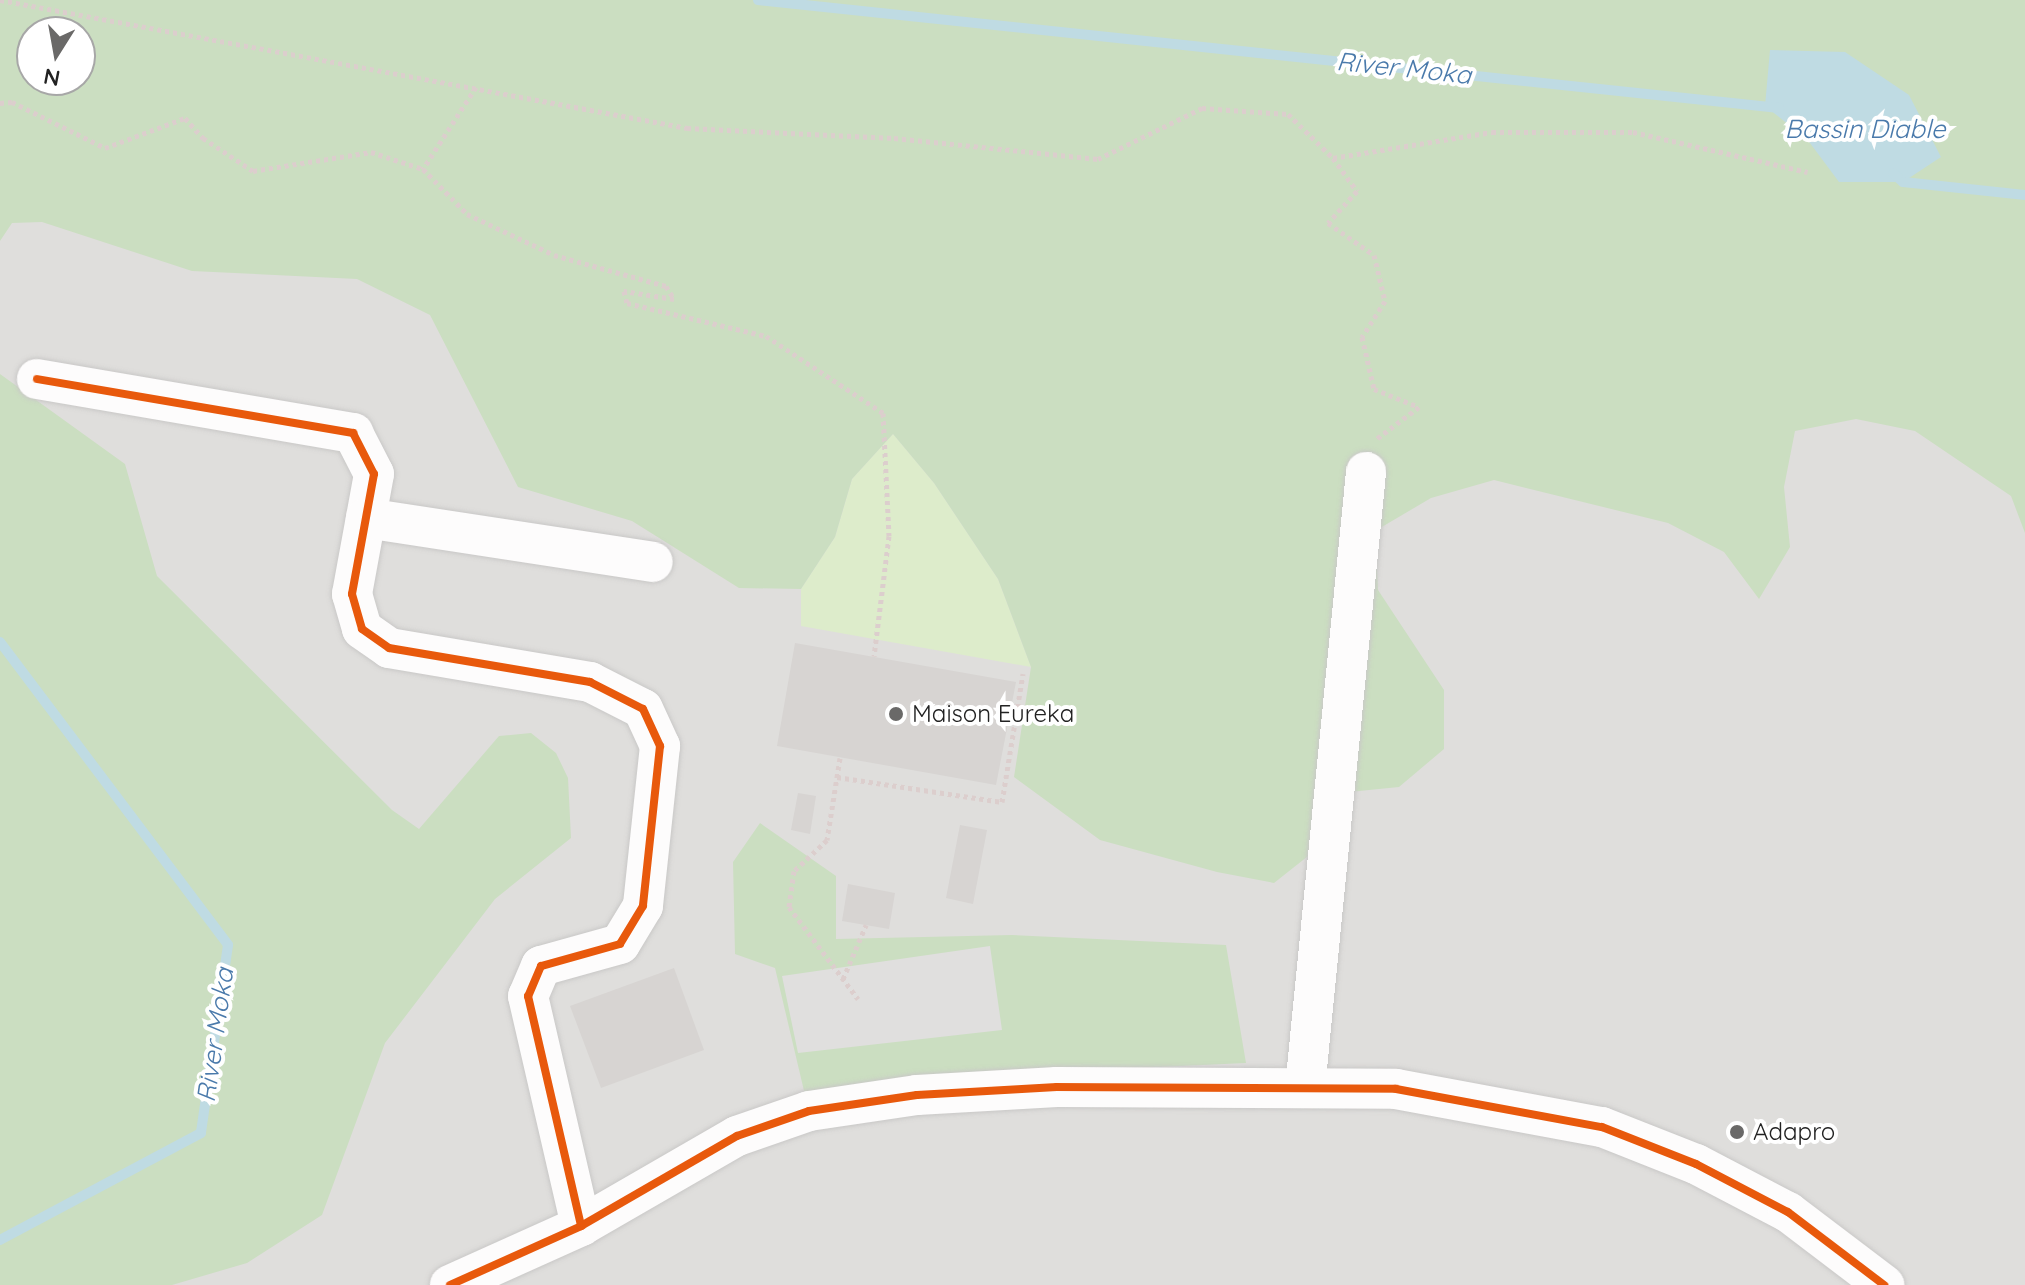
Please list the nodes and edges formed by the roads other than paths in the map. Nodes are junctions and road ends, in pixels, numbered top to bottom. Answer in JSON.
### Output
{"nodes":[{"id":1,"x":37,"y":379,"type":"dead end"},
{"id":2,"x":1366,"y":472,"type":"road end"},
{"id":3,"x":366,"y":518,"type":"junction"},
{"id":4,"x":653,"y":562,"type":"dead end"},
{"id":5,"x":1305,"y":1088,"type":"junction"},
{"id":6,"x":581,"y":1226,"type":"junction"},
{"id":7,"x":450,"y":1285,"type":"edge"},
{"id":8,"x":1884,"y":1285,"type":"edge"}],
"edges":[{"from":1,"to":3,"type":"street"},
{"from":2,"to":5,"type":"street"},
{"from":3,"to":4,"type":"street"},
{"from":3,"to":6,"type":"street"},
{"from":5,"to":6,"type":"street"},
{"from":5,"to":8,"type":"street"},
{"from":6,"to":7,"type":"street"}]}
